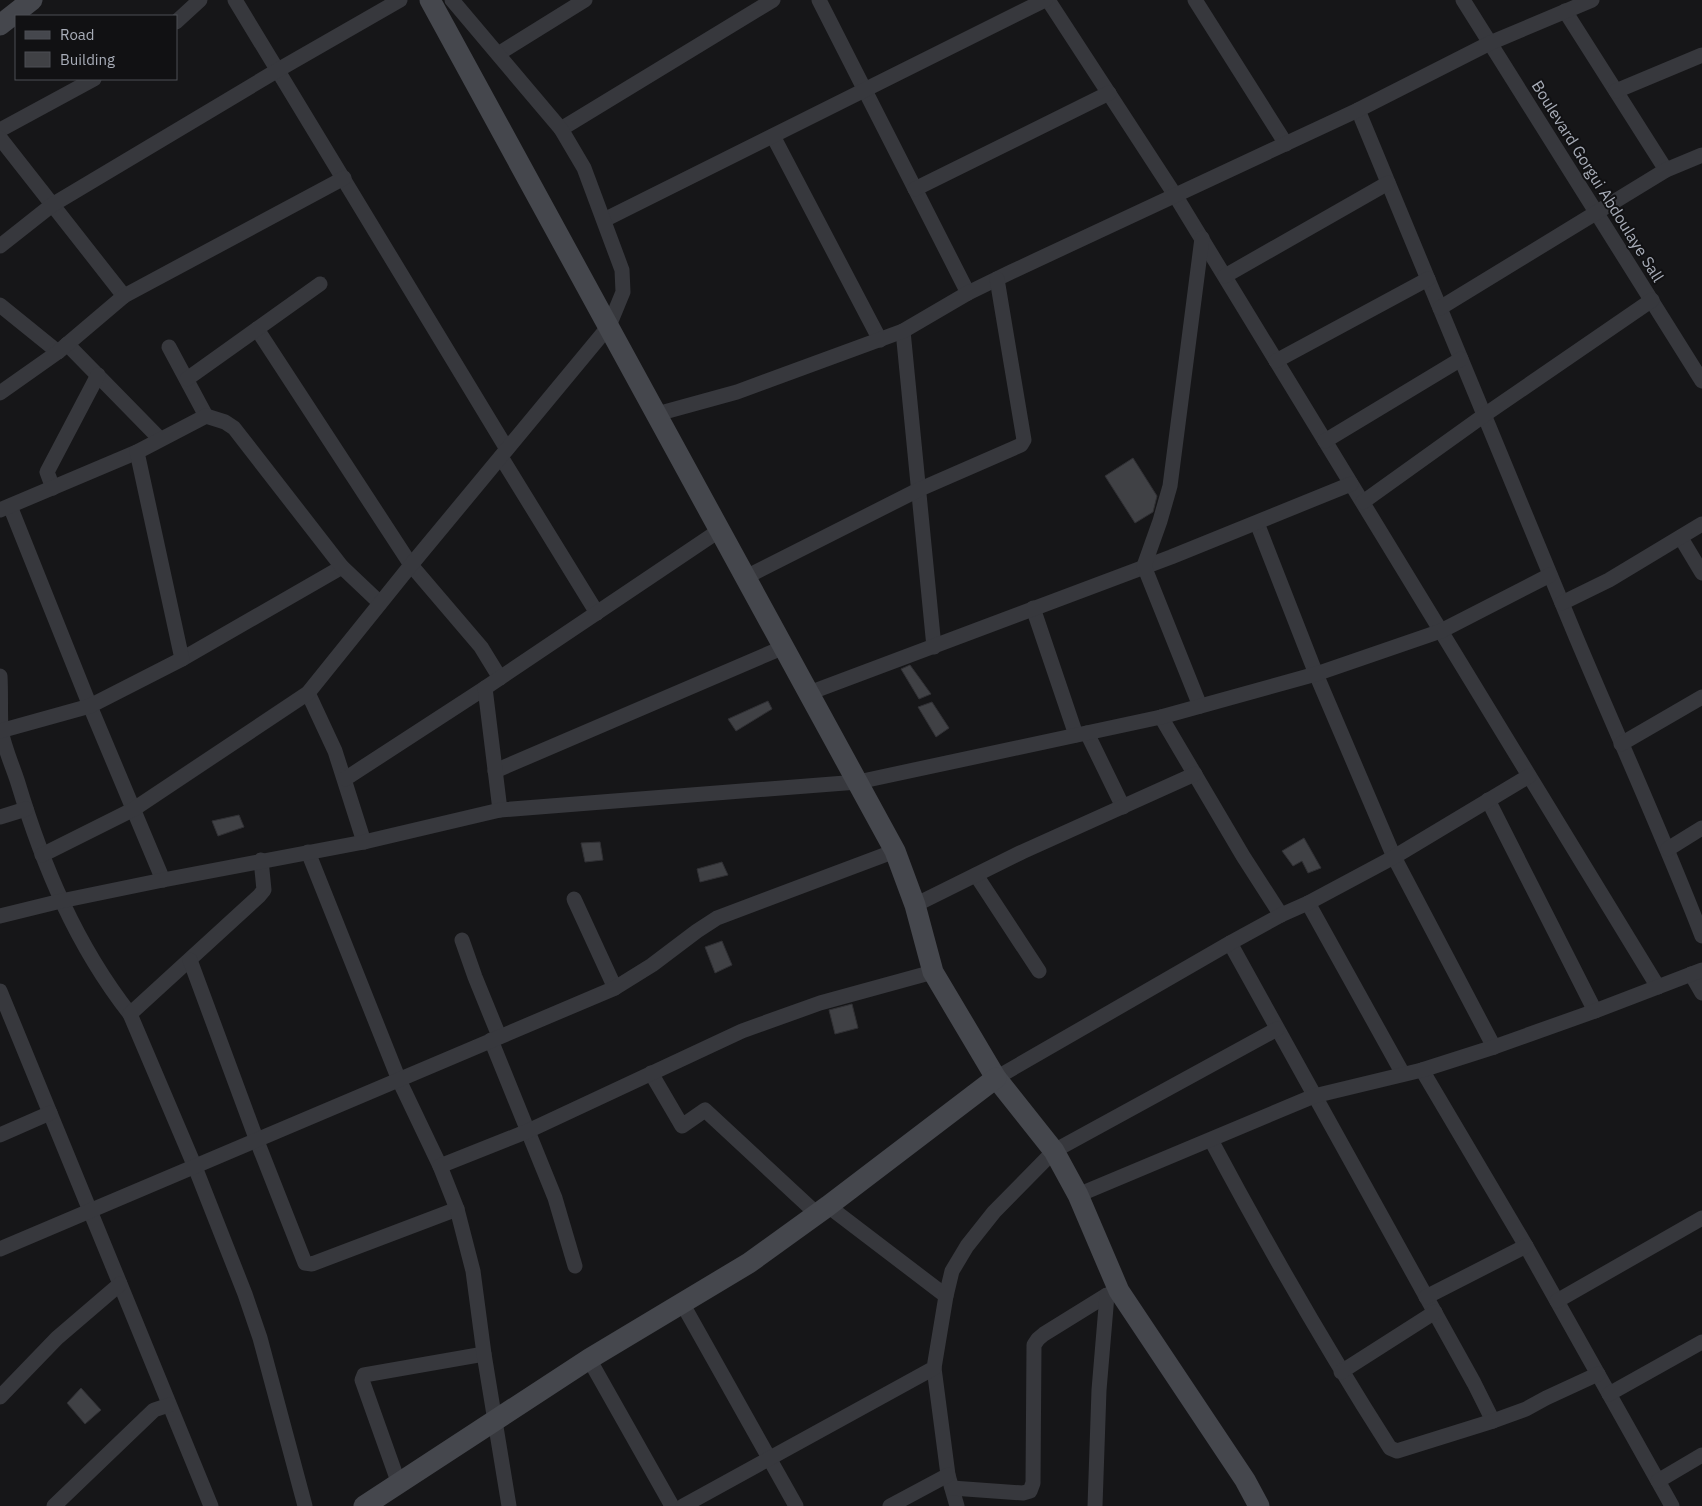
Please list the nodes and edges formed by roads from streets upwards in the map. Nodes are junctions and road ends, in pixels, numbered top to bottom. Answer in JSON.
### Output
{"nodes":[{"id":1,"x":32,"y":0,"type":"edge"},
{"id":2,"x":200,"y":0,"type":"edge"},
{"id":3,"x":236,"y":0,"type":"edge"},
{"id":4,"x":400,"y":0,"type":"edge"},
{"id":5,"x":430,"y":0,"type":"edge"},
{"id":6,"x":452,"y":0,"type":"edge"},
{"id":7,"x":585,"y":0,"type":"edge"},
{"id":8,"x":773,"y":0,"type":"edge"},
{"id":9,"x":819,"y":0,"type":"edge"},
{"id":10,"x":1046,"y":0,"type":"edge"},
{"id":11,"x":1195,"y":0,"type":"edge"},
{"id":12,"x":1463,"y":0,"type":"edge"},
{"id":13,"x":1592,"y":0,"type":"edge"},
{"id":14,"x":1565,"y":11,"type":"junction"},
{"id":15,"x":178,"y":20,"type":"edge"},
{"id":16,"x":1,"y":22,"type":"edge"},
{"id":17,"x":1490,"y":43,"type":"junction"},
{"id":18,"x":498,"y":54,"type":"junction"},
{"id":19,"x":1702,"y":55,"type":"edge"},
{"id":20,"x":278,"y":70,"type":"junction"},
{"id":21,"x":92,"y":80,"type":"edge"},
{"id":22,"x":865,"y":91,"type":"junction"},
{"id":23,"x":1616,"y":91,"type":"junction"},
{"id":24,"x":1109,"y":93,"type":"junction"},
{"id":25,"x":1358,"y":110,"type":"junction"},
{"id":26,"x":562,"y":129,"type":"junction"},
{"id":27,"x":0,"y":130,"type":"edge"},
{"id":28,"x":773,"y":136,"type":"junction"},
{"id":29,"x":0,"y":138,"type":"edge"},
{"id":30,"x":1286,"y":144,"type":"junction"},
{"id":31,"x":1702,"y":155,"type":"edge"},
{"id":32,"x":1666,"y":170,"type":"junction"},
{"id":33,"x":344,"y":178,"type":"junction"},
{"id":34,"x":1388,"y":183,"type":"junction"},
{"id":35,"x":915,"y":188,"type":"junction"},
{"id":36,"x":1175,"y":195,"type":"junction"},
{"id":37,"x":52,"y":204,"type":"junction"},
{"id":38,"x":1597,"y":213,"type":"junction"},
{"id":39,"x":604,"y":220,"type":"junction"},
{"id":40,"x":1202,"y":238,"type":"junction"},
{"id":41,"x":0,"y":246,"type":"edge"},
{"id":42,"x":1225,"y":276,"type":"junction"},
{"id":43,"x":1428,"y":278,"type":"junction"},
{"id":44,"x":997,"y":279,"type":"junction"},
{"id":45,"x":320,"y":284,"type":"dead end"},
{"id":46,"x":968,"y":293,"type":"junction"},
{"id":47,"x":124,"y":296,"type":"junction"},
{"id":48,"x":1652,"y":300,"type":"junction"},
{"id":49,"x":0,"y":305,"type":"edge"},
{"id":50,"x":1440,"y":308,"type":"junction"},
{"id":51,"x":608,"y":326,"type":"junction"},
{"id":52,"x":257,"y":329,"type":"junction"},
{"id":53,"x":903,"y":332,"type":"junction"},
{"id":54,"x":880,"y":340,"type":"junction"},
{"id":55,"x":170,"y":347,"type":"dead end"},
{"id":56,"x":63,"y":348,"type":"junction"},
{"id":57,"x":1461,"y":359,"type":"junction"},
{"id":58,"x":1276,"y":360,"type":"junction"},
{"id":59,"x":98,"y":375,"type":"junction"},
{"id":60,"x":187,"y":379,"type":"junction"},
{"id":61,"x":1702,"y":381,"type":"edge"},
{"id":62,"x":0,"y":393,"type":"edge"},
{"id":63,"x":657,"y":414,"type":"junction"},
{"id":64,"x":206,"y":416,"type":"junction"},
{"id":65,"x":1483,"y":416,"type":"junction"},
{"id":66,"x":160,"y":439,"type":"junction"},
{"id":67,"x":1325,"y":441,"type":"junction"},
{"id":68,"x":137,"y":452,"type":"junction"},
{"id":69,"x":504,"y":453,"type":"junction"},
{"id":70,"x":1351,"y":484,"type":"junction"},
{"id":71,"x":53,"y":488,"type":"junction"},
{"id":72,"x":918,"y":490,"type":"junction"},
{"id":73,"x":1362,"y":502,"type":"junction"},
{"id":74,"x":5,"y":508,"type":"edge"},
{"id":75,"x":1257,"y":522,"type":"junction"},
{"id":76,"x":1702,"y":524,"type":"edge"},
{"id":77,"x":720,"y":530,"type":"junction"},
{"id":78,"x":1681,"y":538,"type":"junction"},
{"id":79,"x":411,"y":565,"type":"junction"},
{"id":80,"x":1144,"y":566,"type":"junction"},
{"id":81,"x":342,"y":567,"type":"junction"},
{"id":82,"x":1702,"y":573,"type":"edge"},
{"id":83,"x":1550,"y":575,"type":"junction"},
{"id":84,"x":746,"y":577,"type":"junction"},
{"id":85,"x":380,"y":603,"type":"junction"},
{"id":86,"x":1562,"y":604,"type":"junction"},
{"id":87,"x":1033,"y":608,"type":"junction"},
{"id":88,"x":598,"y":613,"type":"junction"},
{"id":89,"x":1441,"y":631,"type":"junction"},
{"id":90,"x":784,"y":647,"type":"junction"},
{"id":91,"x":934,"y":647,"type":"junction"},
{"id":92,"x":182,"y":659,"type":"junction"},
{"id":93,"x":1316,"y":674,"type":"junction"},
{"id":94,"x":0,"y":676,"type":"edge"},
{"id":95,"x":500,"y":678,"type":"junction"},
{"id":96,"x":486,"y":688,"type":"junction"},
{"id":97,"x":308,"y":693,"type":"junction"},
{"id":98,"x":809,"y":693,"type":"junction"},
{"id":99,"x":1702,"y":697,"type":"edge"},
{"id":100,"x":90,"y":706,"type":"junction"},
{"id":101,"x":1200,"y":706,"type":"junction"},
{"id":102,"x":1161,"y":717,"type":"junction"},
{"id":103,"x":1,"y":730,"type":"edge"},
{"id":104,"x":1082,"y":734,"type":"junction"},
{"id":105,"x":1621,"y":744,"type":"junction"},
{"id":106,"x":495,"y":770,"type":"junction"},
{"id":107,"x":1195,"y":774,"type":"junction"},
{"id":108,"x":1529,"y":776,"type":"junction"},
{"id":109,"x":345,"y":779,"type":"junction"},
{"id":110,"x":858,"y":782,"type":"junction"},
{"id":111,"x":1488,"y":800,"type":"junction"},
{"id":112,"x":1123,"y":807,"type":"junction"},
{"id":113,"x":134,"y":809,"type":"junction"},
{"id":114,"x":26,"y":810,"type":"junction"},
{"id":115,"x":500,"y":810,"type":"junction"},
{"id":116,"x":0,"y":817,"type":"edge"},
{"id":117,"x":1702,"y":828,"type":"edge"},
{"id":118,"x":364,"y":842,"type":"junction"},
{"id":119,"x":1668,"y":849,"type":"junction"},
{"id":120,"x":896,"y":851,"type":"junction"},
{"id":121,"x":308,"y":852,"type":"junction"},
{"id":122,"x":42,"y":855,"type":"junction"},
{"id":123,"x":1394,"y":857,"type":"junction"},
{"id":124,"x":261,"y":860,"type":"junction"},
{"id":125,"x":976,"y":875,"type":"junction"},
{"id":126,"x":162,"y":880,"type":"junction"},
{"id":127,"x":574,"y":899,"type":"dead end"},
{"id":128,"x":61,"y":901,"type":"junction"},
{"id":129,"x":1308,"y":903,"type":"junction"},
{"id":130,"x":915,"y":905,"type":"junction"},
{"id":131,"x":1282,"y":915,"type":"junction"},
{"id":132,"x":0,"y":916,"type":"edge"},
{"id":133,"x":1702,"y":936,"type":"edge"},
{"id":134,"x":462,"y":940,"type":"dead end"},
{"id":135,"x":1230,"y":943,"type":"junction"},
{"id":136,"x":190,"y":960,"type":"junction"},
{"id":137,"x":1039,"y":970,"type":"dead end"},
{"id":138,"x":933,"y":972,"type":"junction"},
{"id":139,"x":1696,"y":972,"type":"edge"},
{"id":140,"x":1658,"y":987,"type":"junction"},
{"id":141,"x":615,"y":988,"type":"junction"},
{"id":142,"x":0,"y":991,"type":"edge"},
{"id":143,"x":1702,"y":993,"type":"edge"},
{"id":144,"x":1595,"y":1011,"type":"junction"},
{"id":145,"x":130,"y":1014,"type":"junction"},
{"id":146,"x":1278,"y":1030,"type":"junction"},
{"id":147,"x":495,"y":1038,"type":"junction"},
{"id":148,"x":1494,"y":1047,"type":"junction"},
{"id":149,"x":1422,"y":1070,"type":"junction"},
{"id":150,"x":651,"y":1073,"type":"junction"},
{"id":151,"x":1403,"y":1074,"type":"junction"},
{"id":152,"x":996,"y":1078,"type":"junction"},
{"id":153,"x":400,"y":1080,"type":"junction"},
{"id":154,"x":1314,"y":1096,"type":"junction"},
{"id":155,"x":50,"y":1113,"type":"junction"},
{"id":156,"x":528,"y":1131,"type":"junction"},
{"id":157,"x":0,"y":1135,"type":"edge"},
{"id":158,"x":1211,"y":1140,"type":"junction"},
{"id":159,"x":257,"y":1141,"type":"junction"},
{"id":160,"x":1054,"y":1151,"type":"junction"},
{"id":161,"x":440,"y":1166,"type":"junction"},
{"id":162,"x":195,"y":1167,"type":"junction"},
{"id":163,"x":1078,"y":1196,"type":"junction"},
{"id":164,"x":457,"y":1210,"type":"junction"},
{"id":165,"x":822,"y":1210,"type":"junction"},
{"id":166,"x":90,"y":1212,"type":"junction"},
{"id":167,"x":1702,"y":1218,"type":"edge"},
{"id":168,"x":1526,"y":1246,"type":"junction"},
{"id":169,"x":0,"y":1249,"type":"edge"},
{"id":170,"x":575,"y":1266,"type":"dead end"},
{"id":171,"x":120,"y":1284,"type":"junction"},
{"id":172,"x":1113,"y":1293,"type":"junction"},
{"id":173,"x":946,"y":1296,"type":"junction"},
{"id":174,"x":1426,"y":1297,"type":"junction"},
{"id":175,"x":1557,"y":1301,"type":"junction"},
{"id":176,"x":682,"y":1303,"type":"junction"},
{"id":177,"x":1435,"y":1312,"type":"junction"},
{"id":178,"x":1702,"y":1342,"type":"edge"},
{"id":179,"x":484,"y":1354,"type":"junction"},
{"id":180,"x":589,"y":1359,"type":"junction"},
{"id":181,"x":934,"y":1368,"type":"junction"},
{"id":182,"x":1341,"y":1372,"type":"junction"},
{"id":183,"x":1598,"y":1374,"type":"junction"},
{"id":184,"x":1609,"y":1394,"type":"junction"},
{"id":185,"x":0,"y":1397,"type":"edge"},
{"id":186,"x":170,"y":1406,"type":"junction"},
{"id":187,"x":495,"y":1421,"type":"junction"},
{"id":188,"x":1493,"y":1421,"type":"junction"},
{"id":189,"x":1702,"y":1455,"type":"edge"},
{"id":190,"x":770,"y":1459,"type":"junction"},
{"id":191,"x":1245,"y":1480,"type":"junction"},
{"id":192,"x":1658,"y":1481,"type":"junction"},
{"id":193,"x":950,"y":1482,"type":"junction"},
{"id":194,"x":398,"y":1484,"type":"junction"},
{"id":195,"x":54,"y":1506,"type":"edge"},
{"id":196,"x":210,"y":1506,"type":"edge"},
{"id":197,"x":305,"y":1506,"type":"edge"},
{"id":198,"x":364,"y":1506,"type":"edge"},
{"id":199,"x":509,"y":1506,"type":"edge"},
{"id":200,"x":672,"y":1506,"type":"edge"},
{"id":201,"x":683,"y":1506,"type":"edge"},
{"id":202,"x":796,"y":1506,"type":"edge"},
{"id":203,"x":890,"y":1506,"type":"edge"},
{"id":204,"x":957,"y":1506,"type":"edge"},
{"id":205,"x":1095,"y":1506,"type":"edge"},
{"id":206,"x":1247,"y":1506,"type":"edge"},
{"id":207,"x":1259,"y":1506,"type":"edge"},
{"id":208,"x":1672,"y":1506,"type":"edge"}],
"edges":[{"from":1,"to":16,"type":"street"},
{"from":2,"to":15,"type":"street"},
{"from":3,"to":20,"type":"street"},
{"from":4,"to":20,"type":"street"},
{"from":5,"to":51,"type":"street"},
{"from":6,"to":18,"type":"street"},
{"from":7,"to":18,"type":"street"},
{"from":8,"to":26,"type":"street"},
{"from":9,"to":22,"type":"street"},
{"from":10,"to":22,"type":"street"},
{"from":10,"to":24,"type":"street"},
{"from":11,"to":30,"type":"street"},
{"from":12,"to":17,"type":"street","name":"Boulevard Gorgui Abdoulaye Sall"},
{"from":13,"to":14,"type":"street"},
{"from":14,"to":17,"type":"street"},
{"from":14,"to":23,"type":"street"},
{"from":17,"to":25,"type":"street"},
{"from":17,"to":38,"type":"street","name":"Boulevard Gorgui Abdoulaye Sall"},
{"from":18,"to":26,"type":"street"},
{"from":19,"to":23,"type":"street"},
{"from":20,"to":33,"type":"street"},
{"from":20,"to":37,"type":"street"},
{"from":21,"to":27,"type":"street"},
{"from":22,"to":28,"type":"street"},
{"from":22,"to":35,"type":"street"},
{"from":23,"to":32,"type":"street"},
{"from":24,"to":35,"type":"street"},
{"from":24,"to":36,"type":"street"},
{"from":25,"to":30,"type":"street"},
{"from":25,"to":34,"type":"street"},
{"from":26,"to":39,"type":"street"},
{"from":28,"to":39,"type":"street"},
{"from":28,"to":54,"type":"street"},
{"from":29,"to":37,"type":"street"},
{"from":30,"to":36,"type":"street"},
{"from":31,"to":32,"type":"street"},
{"from":32,"to":38,"type":"street"},
{"from":33,"to":47,"type":"street"},
{"from":33,"to":69,"type":"street"},
{"from":34,"to":42,"type":"street"},
{"from":34,"to":43,"type":"street"},
{"from":35,"to":46,"type":"street"},
{"from":36,"to":40,"type":"street"},
{"from":36,"to":44,"type":"street"},
{"from":37,"to":41,"type":"street"},
{"from":37,"to":47,"type":"street"},
{"from":38,"to":48,"type":"street","name":"Boulevard Gorgui Abdoulaye Sall"},
{"from":38,"to":50,"type":"street"},
{"from":39,"to":51,"type":"street"},
{"from":40,"to":42,"type":"street"},
{"from":40,"to":80,"type":"street"},
{"from":42,"to":58,"type":"street"},
{"from":43,"to":50,"type":"street"},
{"from":43,"to":58,"type":"street"},
{"from":44,"to":46,"type":"street"},
{"from":44,"to":72,"type":"street"},
{"from":45,"to":52,"type":"street"},
{"from":46,"to":53,"type":"street"},
{"from":47,"to":56,"type":"street"},
{"from":48,"to":61,"type":"street","name":"Boulevard Gorgui Abdoulaye Sall"},
{"from":48,"to":65,"type":"street"},
{"from":49,"to":56,"type":"street"},
{"from":50,"to":57,"type":"street"},
{"from":51,"to":63,"type":"street"},
{"from":51,"to":69,"type":"street"},
{"from":52,"to":60,"type":"street"},
{"from":52,"to":79,"type":"street"},
{"from":53,"to":54,"type":"street"},
{"from":53,"to":72,"type":"street"},
{"from":54,"to":63,"type":"street"},
{"from":55,"to":60,"type":"street"},
{"from":56,"to":59,"type":"street"},
{"from":56,"to":62,"type":"street"},
{"from":57,"to":65,"type":"street"},
{"from":57,"to":67,"type":"street"},
{"from":58,"to":67,"type":"street"},
{"from":59,"to":66,"type":"street"},
{"from":59,"to":71,"type":"street"},
{"from":60,"to":64,"type":"street"},
{"from":63,"to":77,"type":"street"},
{"from":64,"to":66,"type":"street"},
{"from":64,"to":81,"type":"street"},
{"from":65,"to":73,"type":"street"},
{"from":65,"to":83,"type":"street"},
{"from":66,"to":68,"type":"street"},
{"from":67,"to":70,"type":"street"},
{"from":68,"to":71,"type":"street"},
{"from":68,"to":92,"type":"street"},
{"from":69,"to":79,"type":"street"},
{"from":69,"to":88,"type":"street"},
{"from":70,"to":73,"type":"street"},
{"from":70,"to":75,"type":"street"},
{"from":71,"to":74,"type":"street"},
{"from":72,"to":84,"type":"street"},
{"from":72,"to":91,"type":"street"},
{"from":73,"to":89,"type":"street"},
{"from":74,"to":100,"type":"street"},
{"from":75,"to":80,"type":"street"},
{"from":75,"to":93,"type":"street"},
{"from":76,"to":78,"type":"street"},
{"from":77,"to":84,"type":"street"},
{"from":77,"to":88,"type":"street"},
{"from":78,"to":82,"type":"street"},
{"from":78,"to":86,"type":"street"},
{"from":79,"to":85,"type":"street"},
{"from":79,"to":95,"type":"street"},
{"from":80,"to":87,"type":"street"},
{"from":80,"to":101,"type":"street"},
{"from":81,"to":85,"type":"street"},
{"from":81,"to":92,"type":"street"},
{"from":83,"to":86,"type":"street"},
{"from":83,"to":89,"type":"street"},
{"from":84,"to":90,"type":"street"},
{"from":85,"to":97,"type":"street"},
{"from":86,"to":105,"type":"street"},
{"from":87,"to":91,"type":"street"},
{"from":87,"to":104,"type":"street"},
{"from":88,"to":95,"type":"street"},
{"from":89,"to":93,"type":"street"},
{"from":89,"to":108,"type":"street"},
{"from":90,"to":98,"type":"street"},
{"from":90,"to":106,"type":"street"},
{"from":91,"to":98,"type":"street"},
{"from":92,"to":100,"type":"street"},
{"from":93,"to":101,"type":"street"},
{"from":93,"to":123,"type":"street"},
{"from":94,"to":103,"type":"street"},
{"from":95,"to":96,"type":"street"},
{"from":96,"to":106,"type":"street"},
{"from":96,"to":109,"type":"street"},
{"from":97,"to":109,"type":"street"},
{"from":97,"to":113,"type":"street"},
{"from":98,"to":110,"type":"street"},
{"from":99,"to":105,"type":"street"},
{"from":100,"to":103,"type":"street"},
{"from":100,"to":113,"type":"street"},
{"from":101,"to":102,"type":"street"},
{"from":102,"to":104,"type":"street"},
{"from":102,"to":107,"type":"street"},
{"from":103,"to":114,"type":"street"},
{"from":104,"to":110,"type":"street"},
{"from":104,"to":112,"type":"street"},
{"from":105,"to":119,"type":"street"},
{"from":106,"to":115,"type":"street"},
{"from":107,"to":112,"type":"street"},
{"from":107,"to":131,"type":"street"},
{"from":108,"to":111,"type":"street"},
{"from":108,"to":140,"type":"street"},
{"from":109,"to":118,"type":"street"},
{"from":110,"to":115,"type":"street"},
{"from":110,"to":120,"type":"street"},
{"from":111,"to":123,"type":"street"},
{"from":111,"to":144,"type":"street"},
{"from":112,"to":125,"type":"street"},
{"from":113,"to":122,"type":"street"},
{"from":113,"to":126,"type":"street"},
{"from":114,"to":116,"type":"street"},
{"from":114,"to":122,"type":"street"},
{"from":115,"to":118,"type":"street"},
{"from":117,"to":119,"type":"street"},
{"from":118,"to":121,"type":"street"},
{"from":119,"to":133,"type":"street"},
{"from":120,"to":130,"type":"street"},
{"from":120,"to":141,"type":"street"},
{"from":121,"to":124,"type":"street"},
{"from":121,"to":153,"type":"street"},
{"from":122,"to":128,"type":"street"},
{"from":123,"to":129,"type":"street"},
{"from":123,"to":148,"type":"street"},
{"from":124,"to":126,"type":"street"},
{"from":124,"to":136,"type":"street"},
{"from":125,"to":130,"type":"street"},
{"from":125,"to":137,"type":"street"},
{"from":126,"to":128,"type":"street"},
{"from":127,"to":141,"type":"street"},
{"from":128,"to":132,"type":"street"},
{"from":128,"to":145,"type":"street"},
{"from":129,"to":131,"type":"street"},
{"from":129,"to":151,"type":"street"},
{"from":130,"to":138,"type":"street"},
{"from":131,"to":135,"type":"street"},
{"from":134,"to":147,"type":"street"},
{"from":135,"to":146,"type":"street"},
{"from":135,"to":152,"type":"street"},
{"from":136,"to":145,"type":"street"},
{"from":136,"to":159,"type":"street"},
{"from":138,"to":150,"type":"street"},
{"from":138,"to":152,"type":"street"},
{"from":139,"to":140,"type":"street"},
{"from":139,"to":143,"type":"street"},
{"from":140,"to":144,"type":"street"},
{"from":141,"to":147,"type":"street"},
{"from":142,"to":155,"type":"street"},
{"from":144,"to":148,"type":"street"},
{"from":145,"to":162,"type":"street"},
{"from":146,"to":154,"type":"street"},
{"from":146,"to":160,"type":"street"},
{"from":147,"to":153,"type":"street"},
{"from":147,"to":156,"type":"street"},
{"from":148,"to":149,"type":"street"},
{"from":149,"to":151,"type":"street"},
{"from":149,"to":168,"type":"street"},
{"from":150,"to":156,"type":"street"},
{"from":150,"to":165,"type":"street"},
{"from":151,"to":154,"type":"street"},
{"from":152,"to":160,"type":"street"},
{"from":152,"to":165,"type":"street"},
{"from":153,"to":159,"type":"street"},
{"from":153,"to":161,"type":"street"},
{"from":154,"to":158,"type":"street"},
{"from":154,"to":174,"type":"street"},
{"from":155,"to":157,"type":"street"},
{"from":155,"to":166,"type":"street"},
{"from":156,"to":161,"type":"street"},
{"from":156,"to":170,"type":"street"},
{"from":158,"to":163,"type":"street"},
{"from":158,"to":182,"type":"street"},
{"from":159,"to":162,"type":"street"},
{"from":159,"to":164,"type":"street"},
{"from":160,"to":163,"type":"street"},
{"from":160,"to":173,"type":"street"},
{"from":161,"to":164,"type":"street"},
{"from":162,"to":166,"type":"street"},
{"from":162,"to":197,"type":"street"},
{"from":163,"to":172,"type":"street"},
{"from":164,"to":179,"type":"street"},
{"from":165,"to":173,"type":"street"},
{"from":165,"to":176,"type":"street"},
{"from":166,"to":169,"type":"street"},
{"from":166,"to":171,"type":"street"},
{"from":167,"to":175,"type":"street"},
{"from":168,"to":174,"type":"street"},
{"from":168,"to":175,"type":"street"},
{"from":171,"to":185,"type":"street"},
{"from":171,"to":186,"type":"street"},
{"from":172,"to":191,"type":"street"},
{"from":172,"to":193,"type":"street"},
{"from":172,"to":205,"type":"street"},
{"from":173,"to":181,"type":"street"},
{"from":174,"to":177,"type":"street"},
{"from":175,"to":183,"type":"street"},
{"from":176,"to":180,"type":"street"},
{"from":176,"to":190,"type":"street"},
{"from":177,"to":182,"type":"street"},
{"from":177,"to":188,"type":"street"},
{"from":178,"to":184,"type":"street"},
{"from":179,"to":187,"type":"street"},
{"from":179,"to":194,"type":"street"},
{"from":180,"to":187,"type":"street"},
{"from":180,"to":200,"type":"street"},
{"from":181,"to":190,"type":"street"},
{"from":181,"to":193,"type":"street"},
{"from":182,"to":188,"type":"street"},
{"from":183,"to":184,"type":"street"},
{"from":183,"to":188,"type":"street"},
{"from":184,"to":192,"type":"street"},
{"from":186,"to":195,"type":"street"},
{"from":186,"to":196,"type":"street"},
{"from":187,"to":194,"type":"street"},
{"from":187,"to":199,"type":"street"},
{"from":189,"to":192,"type":"street"},
{"from":190,"to":201,"type":"street"},
{"from":190,"to":202,"type":"street"},
{"from":191,"to":206,"type":"street"},
{"from":191,"to":207,"type":"street"},
{"from":192,"to":208,"type":"street"},
{"from":193,"to":203,"type":"street"},
{"from":193,"to":204,"type":"street"},
{"from":194,"to":198,"type":"street"}]}
